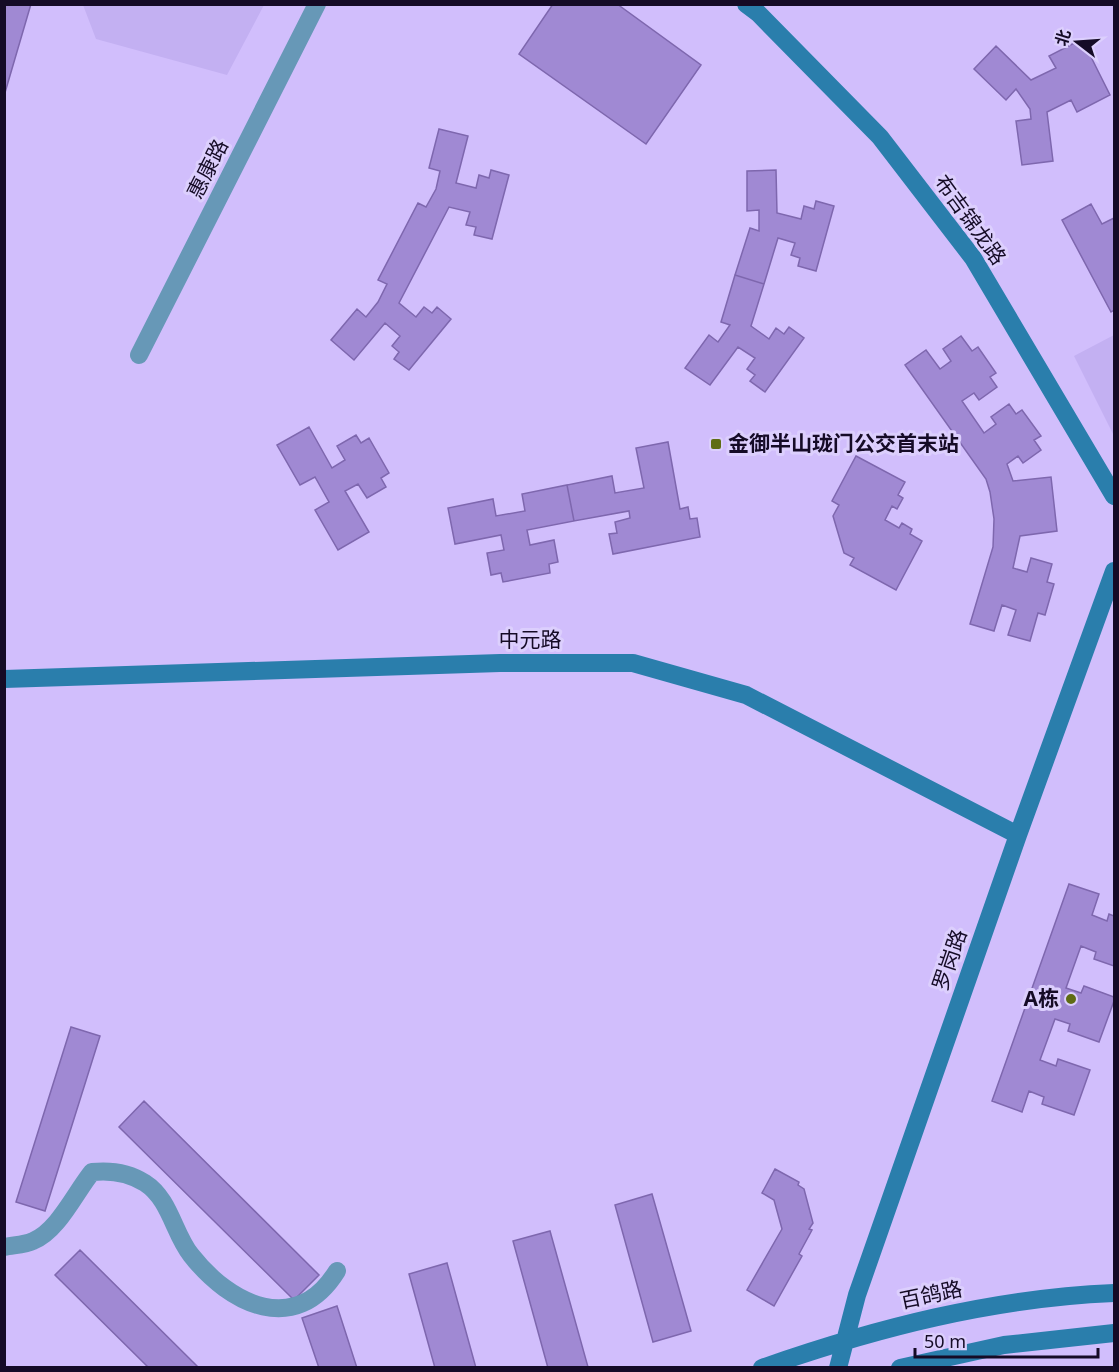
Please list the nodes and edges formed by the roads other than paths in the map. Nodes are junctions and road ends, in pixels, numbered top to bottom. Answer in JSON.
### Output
{"nodes":[{"id":1,"x":317,"y":4,"type":"edge"},
{"id":2,"x":746,"y":4,"type":"edge"},
{"id":3,"x":139,"y":355,"type":"dead end"},
{"id":4,"x":1114,"y":496,"type":"edge"},
{"id":5,"x":1114,"y":571,"type":"edge"},
{"id":6,"x":4,"y":679,"type":"edge"},
{"id":7,"x":1018,"y":835,"type":"junction"},
{"id":8,"x":4,"y":1247,"type":"edge"},
{"id":9,"x":337,"y":1271,"type":"dead end"},
{"id":10,"x":1114,"y":1293,"type":"edge"},
{"id":11,"x":1114,"y":1333,"type":"edge"},
{"id":12,"x":844,"y":1342,"type":"junction"},
{"id":13,"x":762,"y":1368,"type":"edge"},
{"id":14,"x":838,"y":1368,"type":"edge"},
{"id":15,"x":900,"y":1368,"type":"edge"}],
"edges":[{"from":1,"to":3,"type":"street","name":"惠康路"},
{"from":2,"to":4,"type":"street","name":"布吉锦龙路"},
{"from":5,"to":7,"type":"street","name":"罗岗路"},
{"from":6,"to":7,"type":"street","name":"中元路"},
{"from":7,"to":12,"type":"street","name":"罗岗路"},
{"from":8,"to":9,"type":"street"},
{"from":10,"to":12,"type":"street","name":"百鸽路"},
{"from":11,"to":15,"type":"street"},
{"from":12,"to":13,"type":"street","name":"百鸽路"},
{"from":12,"to":14,"type":"street","name":"罗岗路"}]}
